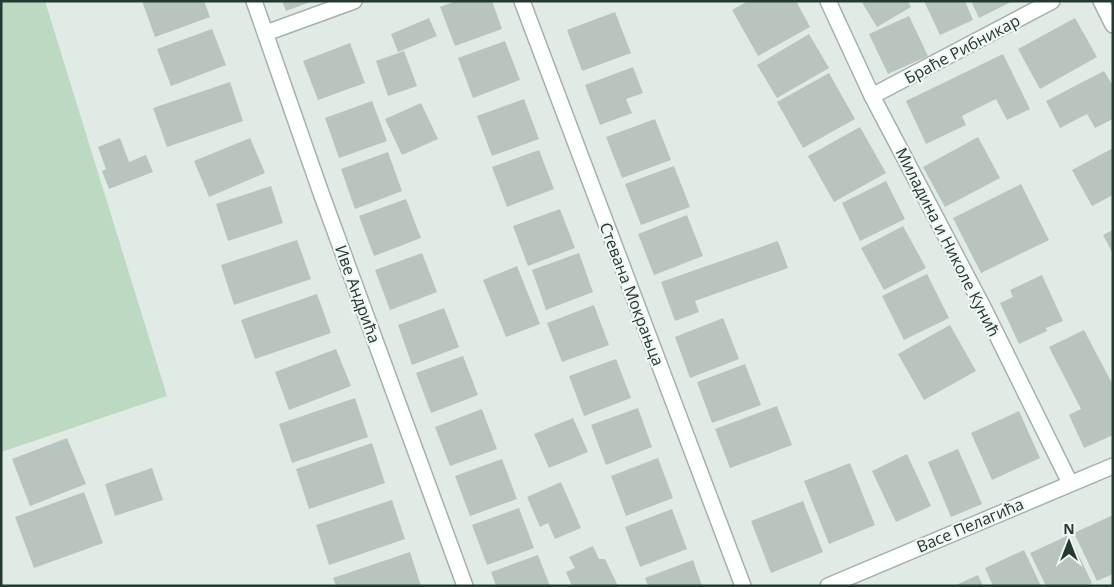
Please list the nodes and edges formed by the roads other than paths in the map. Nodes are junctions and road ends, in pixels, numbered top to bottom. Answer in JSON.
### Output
{"nodes":[{"id":1,"x":254,"y":1,"type":"edge"},
{"id":2,"x":354,"y":1,"type":"edge"},
{"id":3,"x":522,"y":1,"type":"edge"},
{"id":4,"x":828,"y":1,"type":"edge"},
{"id":5,"x":1052,"y":1,"type":"edge"},
{"id":6,"x":1101,"y":1,"type":"edge"},
{"id":7,"x":1113,"y":25,"type":"edge"},
{"id":8,"x":266,"y":33,"type":"junction"},
{"id":9,"x":872,"y":96,"type":"junction"},
{"id":10,"x":1113,"y":466,"type":"edge"},
{"id":11,"x":1070,"y":483,"type":"junction"},
{"id":12,"x":465,"y":586,"type":"edge"},
{"id":13,"x":743,"y":586,"type":"edge"},
{"id":14,"x":828,"y":586,"type":"edge"}],
"edges":[{"from":1,"to":8,"type":"street","name":"Иве Андрића"},
{"from":2,"to":8,"type":"street"},
{"from":3,"to":13,"type":"street","name":"Стевана Мокрањца"},
{"from":4,"to":9,"type":"street","name":"Миладина и Николе Кунић"},
{"from":5,"to":9,"type":"street","name":"Браће Рибникар"},
{"from":6,"to":7,"type":"street"},
{"from":8,"to":12,"type":"street","name":"Иве Андрића"},
{"from":9,"to":11,"type":"street","name":"Миладина и Николе Кунић"},
{"from":10,"to":11,"type":"street","name":"Васе Пелагића"},
{"from":11,"to":14,"type":"street","name":"Васе Пелагића"}]}
